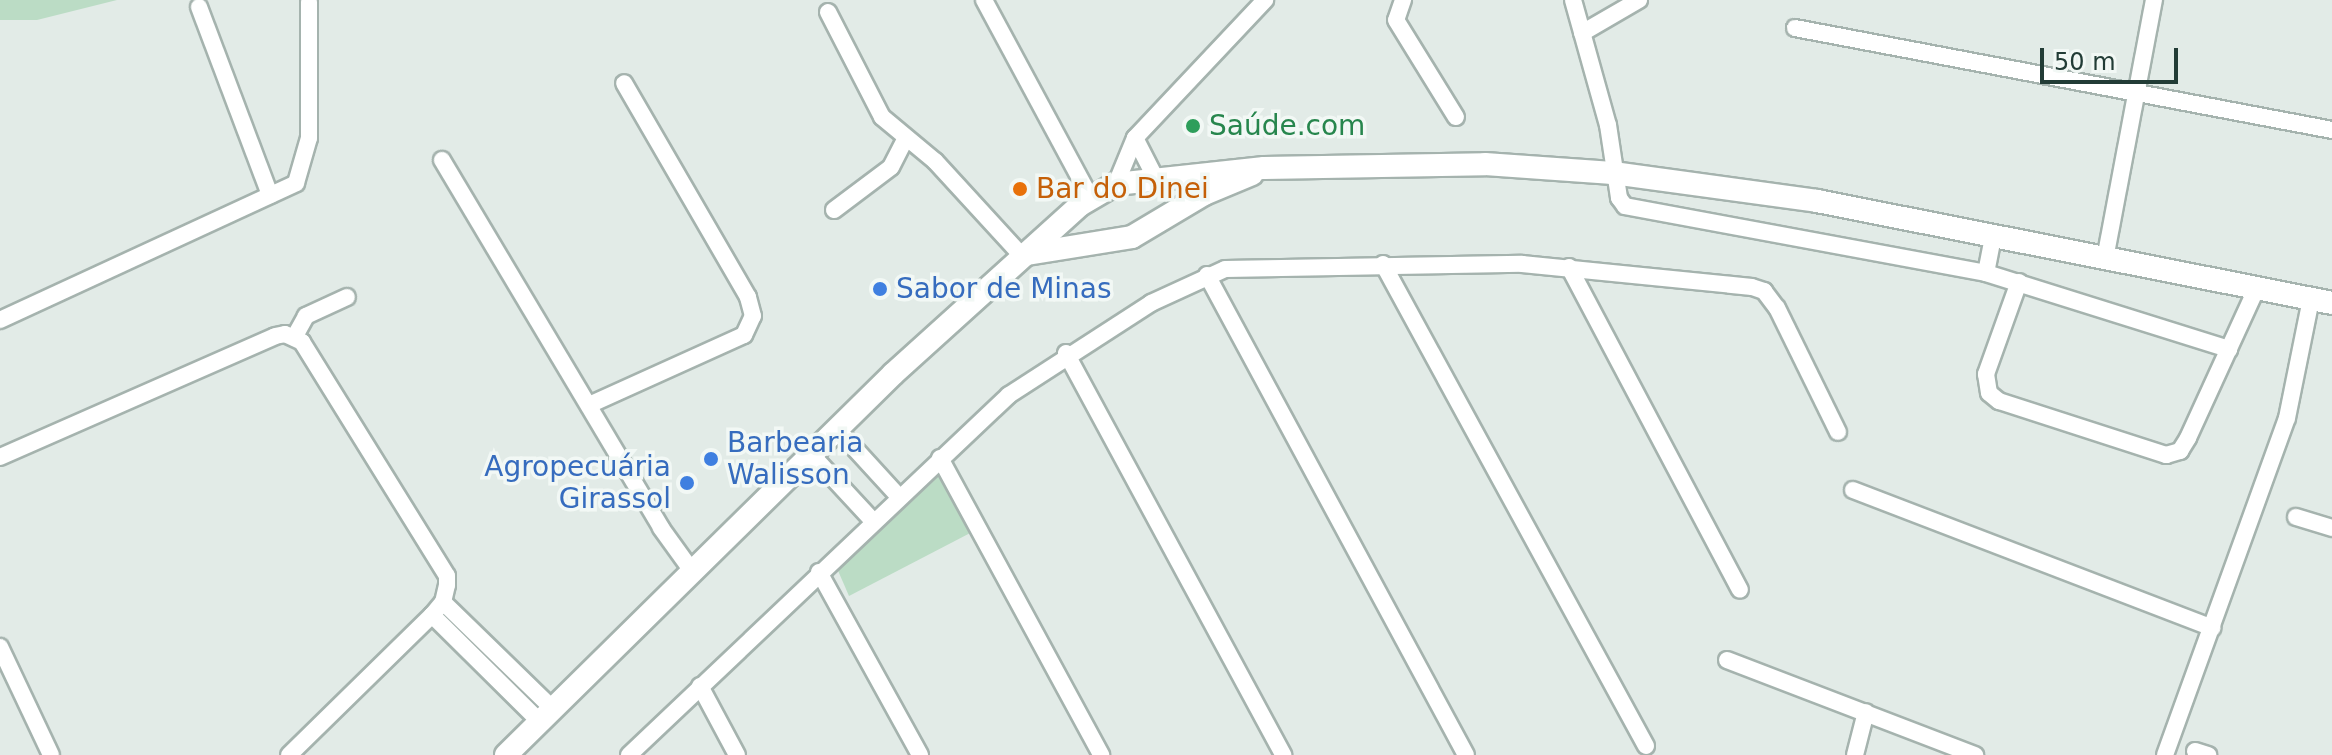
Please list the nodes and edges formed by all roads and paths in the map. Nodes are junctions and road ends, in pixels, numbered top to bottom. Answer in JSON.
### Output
{"nodes":[{"id":1,"x":984,"y":0,"type":"edge"},
{"id":2,"x":1265,"y":0,"type":"edge"},
{"id":3,"x":1403,"y":0,"type":"edge"},
{"id":4,"x":1573,"y":0,"type":"edge"},
{"id":5,"x":1639,"y":0,"type":"edge"},
{"id":6,"x":2154,"y":0,"type":"edge"},
{"id":7,"x":309,"y":2,"type":"edge"},
{"id":8,"x":199,"y":7,"type":"dead end"},
{"id":9,"x":828,"y":12,"type":"dead end"},
{"id":10,"x":1795,"y":28,"type":"dead end"},
{"id":11,"x":1582,"y":33,"type":"junction"},
{"id":12,"x":624,"y":83,"type":"dead end"},
{"id":13,"x":2137,"y":91,"type":"junction"},
{"id":14,"x":1456,"y":117,"type":"dead end"},
{"id":15,"x":2332,"y":130,"type":"edge"},
{"id":16,"x":1135,"y":138,"type":"junction"},
{"id":17,"x":905,"y":140,"type":"junction"},
{"id":18,"x":442,"y":160,"type":"dead end"},
{"id":19,"x":1264,"y":168,"type":"junction"},
{"id":20,"x":1613,"y":173,"type":"junction"},
{"id":21,"x":1155,"y":177,"type":"junction"},
{"id":22,"x":1116,"y":184,"type":"junction"},
{"id":23,"x":270,"y":195,"type":"junction"},
{"id":24,"x":1085,"y":201,"type":"junction"},
{"id":25,"x":834,"y":210,"type":"dead end"},
{"id":26,"x":1167,"y":217,"type":"junction"},
{"id":27,"x":1993,"y":237,"type":"junction"},
{"id":28,"x":1105,"y":244,"type":"junction"},
{"id":29,"x":1021,"y":255,"type":"junction"},
{"id":30,"x":2105,"y":259,"type":"junction"},
{"id":31,"x":1383,"y":264,"type":"junction"},
{"id":32,"x":1569,"y":267,"type":"junction"},
{"id":33,"x":1986,"y":273,"type":"junction"},
{"id":34,"x":1207,"y":275,"type":"junction"},
{"id":35,"x":2019,"y":282,"type":"junction"},
{"id":36,"x":2257,"y":287,"type":"junction"},
{"id":37,"x":347,"y":297,"type":"dead end"},
{"id":38,"x":2321,"y":301,"type":"edge"},
{"id":39,"x":0,"y":320,"type":"edge"},
{"id":40,"x":295,"y":336,"type":"junction"},
{"id":41,"x":2229,"y":349,"type":"junction"},
{"id":42,"x":1066,"y":353,"type":"junction"},
{"id":43,"x":589,"y":405,"type":"junction"},
{"id":44,"x":837,"y":429,"type":"junction"},
{"id":45,"x":1838,"y":432,"type":"dead end"},
{"id":46,"x":810,"y":453,"type":"junction"},
{"id":47,"x":0,"y":457,"type":"edge"},
{"id":48,"x":940,"y":458,"type":"junction"},
{"id":49,"x":1853,"y":490,"type":"dead end"},
{"id":50,"x":899,"y":497,"type":"junction"},
{"id":51,"x":2296,"y":517,"type":"dead end"},
{"id":52,"x":873,"y":521,"type":"junction"},
{"id":53,"x":2332,"y":528,"type":"edge"},
{"id":54,"x":692,"y":571,"type":"junction"},
{"id":55,"x":819,"y":572,"type":"junction"},
{"id":56,"x":1740,"y":590,"type":"dead end"},
{"id":57,"x":438,"y":608,"type":"junction"},
{"id":58,"x":2212,"y":628,"type":"junction"},
{"id":59,"x":0,"y":647,"type":"edge"},
{"id":60,"x":1727,"y":660,"type":"dead end"},
{"id":61,"x":700,"y":686,"type":"junction"},
{"id":62,"x":1866,"y":712,"type":"junction"},
{"id":63,"x":545,"y":714,"type":"junction"},
{"id":64,"x":1646,"y":746,"type":"dead end"},
{"id":65,"x":51,"y":755,"type":"edge"},
{"id":66,"x":289,"y":755,"type":"edge"},
{"id":67,"x":506,"y":755,"type":"edge"},
{"id":68,"x":629,"y":755,"type":"edge"},
{"id":69,"x":737,"y":755,"type":"edge"},
{"id":70,"x":920,"y":755,"type":"edge"},
{"id":71,"x":1101,"y":755,"type":"edge"},
{"id":72,"x":1283,"y":755,"type":"edge"},
{"id":73,"x":1466,"y":755,"type":"edge"},
{"id":74,"x":1855,"y":755,"type":"edge"},
{"id":75,"x":1975,"y":755,"type":"edge"},
{"id":76,"x":2165,"y":755,"type":"edge"}],
"edges":[{"from":1,"to":24,"type":"street"},
{"from":2,"to":16,"type":"street"},
{"from":3,"to":14,"type":"street"},
{"from":4,"to":11,"type":"street"},
{"from":5,"to":11,"type":"street"},
{"from":6,"to":13,"type":"street"},
{"from":7,"to":23,"type":"street"},
{"from":8,"to":23,"type":"street"},
{"from":9,"to":17,"type":"street"},
{"from":10,"to":13,"type":"street"},
{"from":11,"to":20,"type":"street"},
{"from":12,"to":43,"type":"street"},
{"from":13,"to":15,"type":"street"},
{"from":13,"to":30,"type":"street"},
{"from":16,"to":21,"type":"street"},
{"from":16,"to":22,"type":"street"},
{"from":17,"to":25,"type":"street"},
{"from":17,"to":29,"type":"street"},
{"from":18,"to":43,"type":"street"},
{"from":19,"to":20,"type":"main road"},
{"from":19,"to":21,"type":"main road"},
{"from":19,"to":26,"type":"main road"},
{"from":20,"to":27,"type":"main road"},
{"from":20,"to":33,"type":"street"},
{"from":21,"to":22,"type":"main road"},
{"from":21,"to":26,"type":"main road"},
{"from":22,"to":24,"type":"main road"},
{"from":23,"to":39,"type":"street"},
{"from":24,"to":28,"type":"main road"},
{"from":24,"to":29,"type":"main road"},
{"from":26,"to":28,"type":"main road"},
{"from":27,"to":30,"type":"main road"},
{"from":27,"to":33,"type":"street"},
{"from":28,"to":29,"type":"main road"},
{"from":29,"to":44,"type":"main road"},
{"from":30,"to":36,"type":"main road"},
{"from":31,"to":32,"type":"street"},
{"from":31,"to":34,"type":"street"},
{"from":31,"to":64,"type":"street"},
{"from":32,"to":45,"type":"street"},
{"from":32,"to":56,"type":"street"},
{"from":33,"to":35,"type":"street"},
{"from":34,"to":42,"type":"street"},
{"from":34,"to":73,"type":"street"},
{"from":35,"to":41,"type":"street"},
{"from":35,"to":41,"type":"street"},
{"from":36,"to":38,"type":"main road"},
{"from":36,"to":41,"type":"street"},
{"from":37,"to":40,"type":"street"},
{"from":38,"to":58,"type":"street"},
{"from":40,"to":47,"type":"street"},
{"from":40,"to":57,"type":"street"},
{"from":42,"to":48,"type":"street"},
{"from":42,"to":72,"type":"street"},
{"from":43,"to":54,"type":"street"},
{"from":44,"to":46,"type":"main road"},
{"from":44,"to":50,"type":"street"},
{"from":46,"to":52,"type":"street"},
{"from":46,"to":54,"type":"main road"},
{"from":48,"to":50,"type":"street"},
{"from":48,"to":71,"type":"street"},
{"from":49,"to":58,"type":"street"},
{"from":50,"to":52,"type":"street"},
{"from":51,"to":53,"type":"street"},
{"from":52,"to":55,"type":"street"},
{"from":54,"to":63,"type":"main road"},
{"from":55,"to":61,"type":"street"},
{"from":55,"to":70,"type":"street"},
{"from":57,"to":63,"type":"street"},
{"from":57,"to":66,"type":"street"},
{"from":58,"to":76,"type":"street"},
{"from":59,"to":65,"type":"street"},
{"from":60,"to":62,"type":"street"},
{"from":61,"to":68,"type":"street"},
{"from":61,"to":69,"type":"street"},
{"from":62,"to":74,"type":"street"},
{"from":62,"to":75,"type":"street"},
{"from":63,"to":67,"type":"main road"}]}
